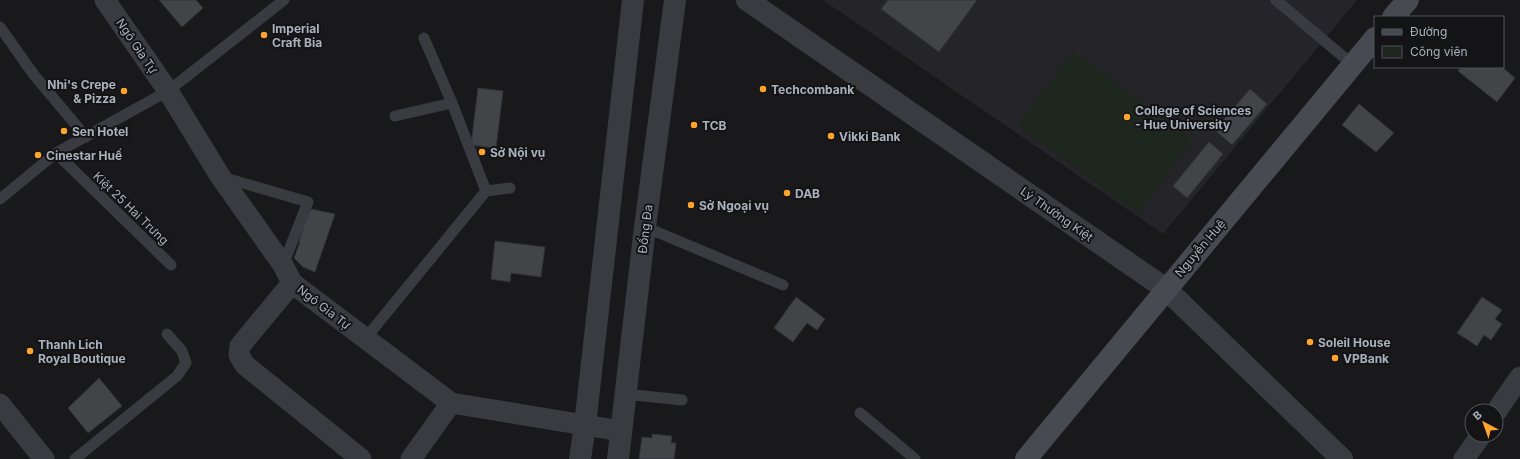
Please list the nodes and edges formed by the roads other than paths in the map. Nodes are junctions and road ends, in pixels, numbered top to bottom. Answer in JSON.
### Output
{"nodes":[{"id":1,"x":105,"y":0,"type":"edge"},
{"id":2,"x":633,"y":0,"type":"edge"},
{"id":3,"x":675,"y":0,"type":"edge"},
{"id":4,"x":747,"y":0,"type":"edge"},
{"id":5,"x":1276,"y":0,"type":"edge"},
{"id":6,"x":1408,"y":0,"type":"edge"},
{"id":7,"x":277,"y":2,"type":"edge"},
{"id":8,"x":1394,"y":16,"type":"edge"},
{"id":9,"x":0,"y":27,"type":"edge"},
{"id":10,"x":424,"y":38,"type":"dead end"},
{"id":11,"x":1374,"y":39,"type":"edge"},
{"id":12,"x":1353,"y":65,"type":"junction"},
{"id":13,"x":168,"y":91,"type":"junction"},
{"id":14,"x":452,"y":103,"type":"junction"},
{"id":15,"x":394,"y":116,"type":"dead end"},
{"id":16,"x":86,"y":137,"type":"junction"},
{"id":17,"x":56,"y":153,"type":"junction"},
{"id":18,"x":220,"y":176,"type":"junction"},
{"id":19,"x":510,"y":188,"type":"dead end"},
{"id":20,"x":486,"y":191,"type":"junction"},
{"id":21,"x":0,"y":199,"type":"edge"},
{"id":22,"x":645,"y":227,"type":"junction"},
{"id":23,"x":171,"y":265,"type":"dead end"},
{"id":24,"x":287,"y":274,"type":"junction"},
{"id":25,"x":783,"y":285,"type":"dead end"},
{"id":26,"x":1166,"y":289,"type":"junction"},
{"id":27,"x":167,"y":334,"type":"dead end"},
{"id":28,"x":365,"y":339,"type":"junction"},
{"id":29,"x":1520,"y":377,"type":"edge"},
{"id":30,"x":625,"y":394,"type":"junction"},
{"id":31,"x":682,"y":400,"type":"dead end"},
{"id":32,"x":1502,"y":403,"type":"edge"},
{"id":33,"x":0,"y":404,"type":"edge"},
{"id":34,"x":451,"y":404,"type":"junction"},
{"id":35,"x":860,"y":413,"type":"dead end"},
{"id":36,"x":585,"y":425,"type":"junction"},
{"id":37,"x":622,"y":431,"type":"junction"},
{"id":38,"x":1475,"y":443,"type":"edge"},
{"id":39,"x":44,"y":459,"type":"edge"},
{"id":40,"x":75,"y":459,"type":"edge"},
{"id":41,"x":361,"y":459,"type":"edge"},
{"id":42,"x":411,"y":459,"type":"edge"},
{"id":43,"x":580,"y":459,"type":"edge"},
{"id":44,"x":618,"y":459,"type":"edge"},
{"id":45,"x":915,"y":459,"type":"edge"},
{"id":46,"x":1026,"y":459,"type":"edge"},
{"id":47,"x":1342,"y":459,"type":"edge"},
{"id":48,"x":1464,"y":459,"type":"edge"}],
"edges":[{"from":1,"to":13,"type":"street","name":"Ngô Gia Tự"},
{"from":2,"to":36,"type":"street"},
{"from":3,"to":22,"type":"street","name":"Đống Đa"},
{"from":4,"to":26,"type":"street","name":"Lý Thường Kiệt"},
{"from":5,"to":12,"type":"lane"},
{"from":6,"to":8,"type":"main road"},
{"from":7,"to":13,"type":"lane"},
{"from":9,"to":16,"type":"lane"},
{"from":10,"to":14,"type":"lane"},
{"from":11,"to":12,"type":"main road","name":"Nguyễn Huệ"},
{"from":12,"to":26,"type":"main road","name":"Nguyễn Huệ"},
{"from":13,"to":16,"type":"lane"},
{"from":13,"to":18,"type":"street","name":"Ngô Gia Tự"},
{"from":14,"to":15,"type":"lane"},
{"from":14,"to":20,"type":"lane"},
{"from":16,"to":17,"type":"lane"},
{"from":17,"to":21,"type":"lane"},
{"from":17,"to":23,"type":"lane","name":"Kiệt 25 Hai Trưng"},
{"from":18,"to":24,"type":"street","name":"Ngô Gia Tự"},
{"from":18,"to":24,"type":"lane"},
{"from":19,"to":20,"type":"lane"},
{"from":20,"to":28,"type":"lane"},
{"from":22,"to":25,"type":"lane"},
{"from":22,"to":30,"type":"street","name":"Đống Đa"},
{"from":24,"to":28,"type":"street","name":"Ngô Gia Tự"},
{"from":24,"to":41,"type":"street"},
{"from":26,"to":46,"type":"main road","name":"Nguyễn Huệ"},
{"from":26,"to":47,"type":"street","name":"Lý Thường Kiệt"},
{"from":27,"to":40,"type":"lane"},
{"from":28,"to":34,"type":"street","name":"Ngô Gia Tự"},
{"from":29,"to":32,"type":"street"},
{"from":30,"to":31,"type":"lane"},
{"from":30,"to":37,"type":"street","name":"Đống Đa"},
{"from":33,"to":39,"type":"street"},
{"from":34,"to":36,"type":"street","name":"Ngô Gia Tự"},
{"from":34,"to":42,"type":"street"},
{"from":35,"to":45,"type":"lane"},
{"from":36,"to":37,"type":"street","name":"Ngô Gia Tự"},
{"from":36,"to":43,"type":"street"},
{"from":37,"to":44,"type":"street","name":"Đống Đa"},
{"from":38,"to":48,"type":"street"}]}
